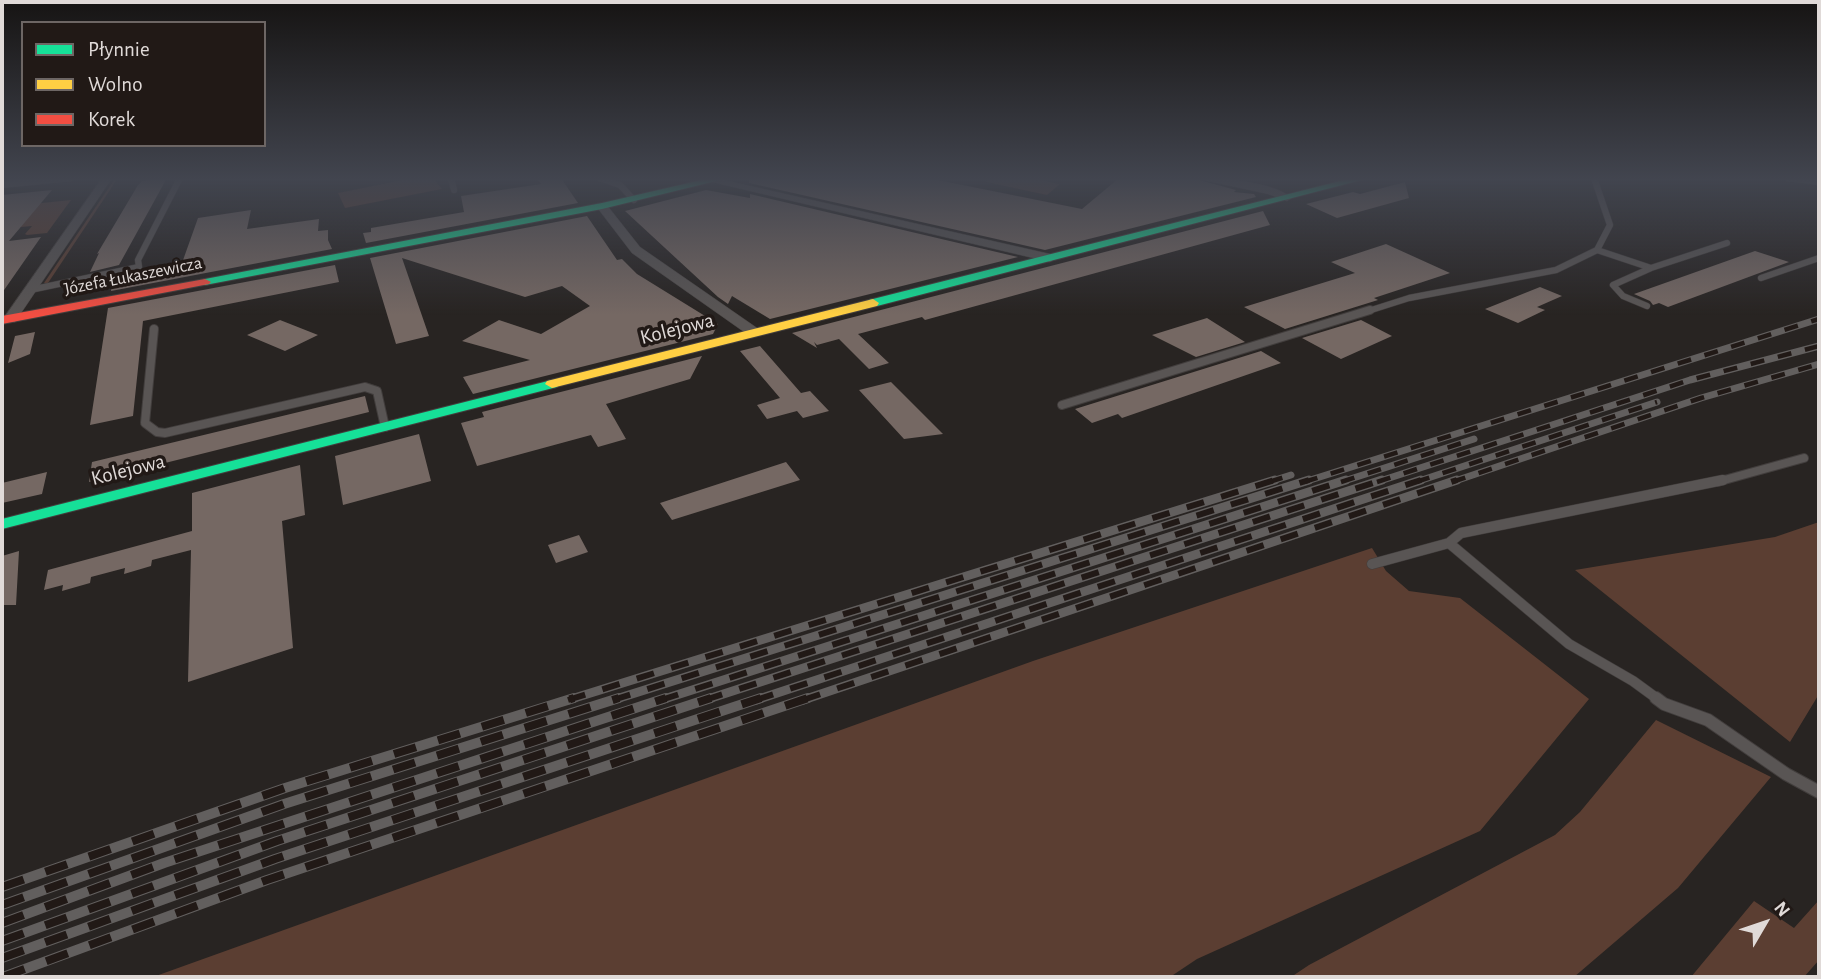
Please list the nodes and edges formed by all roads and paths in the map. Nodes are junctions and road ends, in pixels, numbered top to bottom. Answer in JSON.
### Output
{"nodes":[{"id":1,"x":76,"y":224,"type":"edge"},
{"id":2,"x":157,"y":224,"type":"edge"},
{"id":3,"x":510,"y":224,"type":"edge"},
{"id":4,"x":616,"y":224,"type":"edge"},
{"id":5,"x":906,"y":224,"type":"edge"},
{"id":6,"x":1186,"y":224,"type":"edge"},
{"id":7,"x":1610,"y":224,"type":"edge"},
{"id":8,"x":1727,"y":243,"type":"dead end"},
{"id":9,"x":1597,"y":250,"type":"junction"},
{"id":10,"x":1050,"y":258,"type":"junction"},
{"id":11,"x":1819,"y":258,"type":"edge"},
{"id":12,"x":1651,"y":268,"type":"junction"},
{"id":13,"x":1761,"y":278,"type":"dead end"},
{"id":14,"x":30,"y":290,"type":"junction"},
{"id":15,"x":1647,"y":306,"type":"dead end"},
{"id":16,"x":6,"y":320,"type":"edge"},
{"id":17,"x":154,"y":329,"type":"dead end"},
{"id":18,"x":752,"y":331,"type":"junction"},
{"id":19,"x":1062,"y":405,"type":"dead end"},
{"id":20,"x":385,"y":427,"type":"junction"},
{"id":21,"x":1804,"y":458,"type":"dead end"},
{"id":22,"x":2,"y":524,"type":"edge"},
{"id":23,"x":1449,"y":543,"type":"junction"},
{"id":24,"x":1372,"y":564,"type":"dead end"},
{"id":25,"x":1819,"y":792,"type":"edge"}],
"edges":[{"from":1,"to":14,"type":"street"},
{"from":2,"to":14,"type":"lane"},
{"from":3,"to":16,"type":"street","name":"Józefa Łukaszewicza"},
{"from":4,"to":18,"type":"street"},
{"from":5,"to":10,"type":"street"},
{"from":6,"to":10,"type":"street","name":"Kolejowa"},
{"from":7,"to":9,"type":"lane"},
{"from":8,"to":12,"type":"lane"},
{"from":9,"to":12,"type":"lane"},
{"from":9,"to":19,"type":"lane"},
{"from":10,"to":18,"type":"street","name":"Kolejowa"},
{"from":11,"to":13,"type":"lane"},
{"from":12,"to":15,"type":"lane"},
{"from":14,"to":16,"type":"street"},
{"from":17,"to":20,"type":"lane"},
{"from":18,"to":20,"type":"street","name":"Kolejowa"},
{"from":20,"to":22,"type":"street","name":"Kolejowa"},
{"from":21,"to":23,"type":"lane"},
{"from":23,"to":24,"type":"lane"},
{"from":23,"to":25,"type":"lane"}]}
